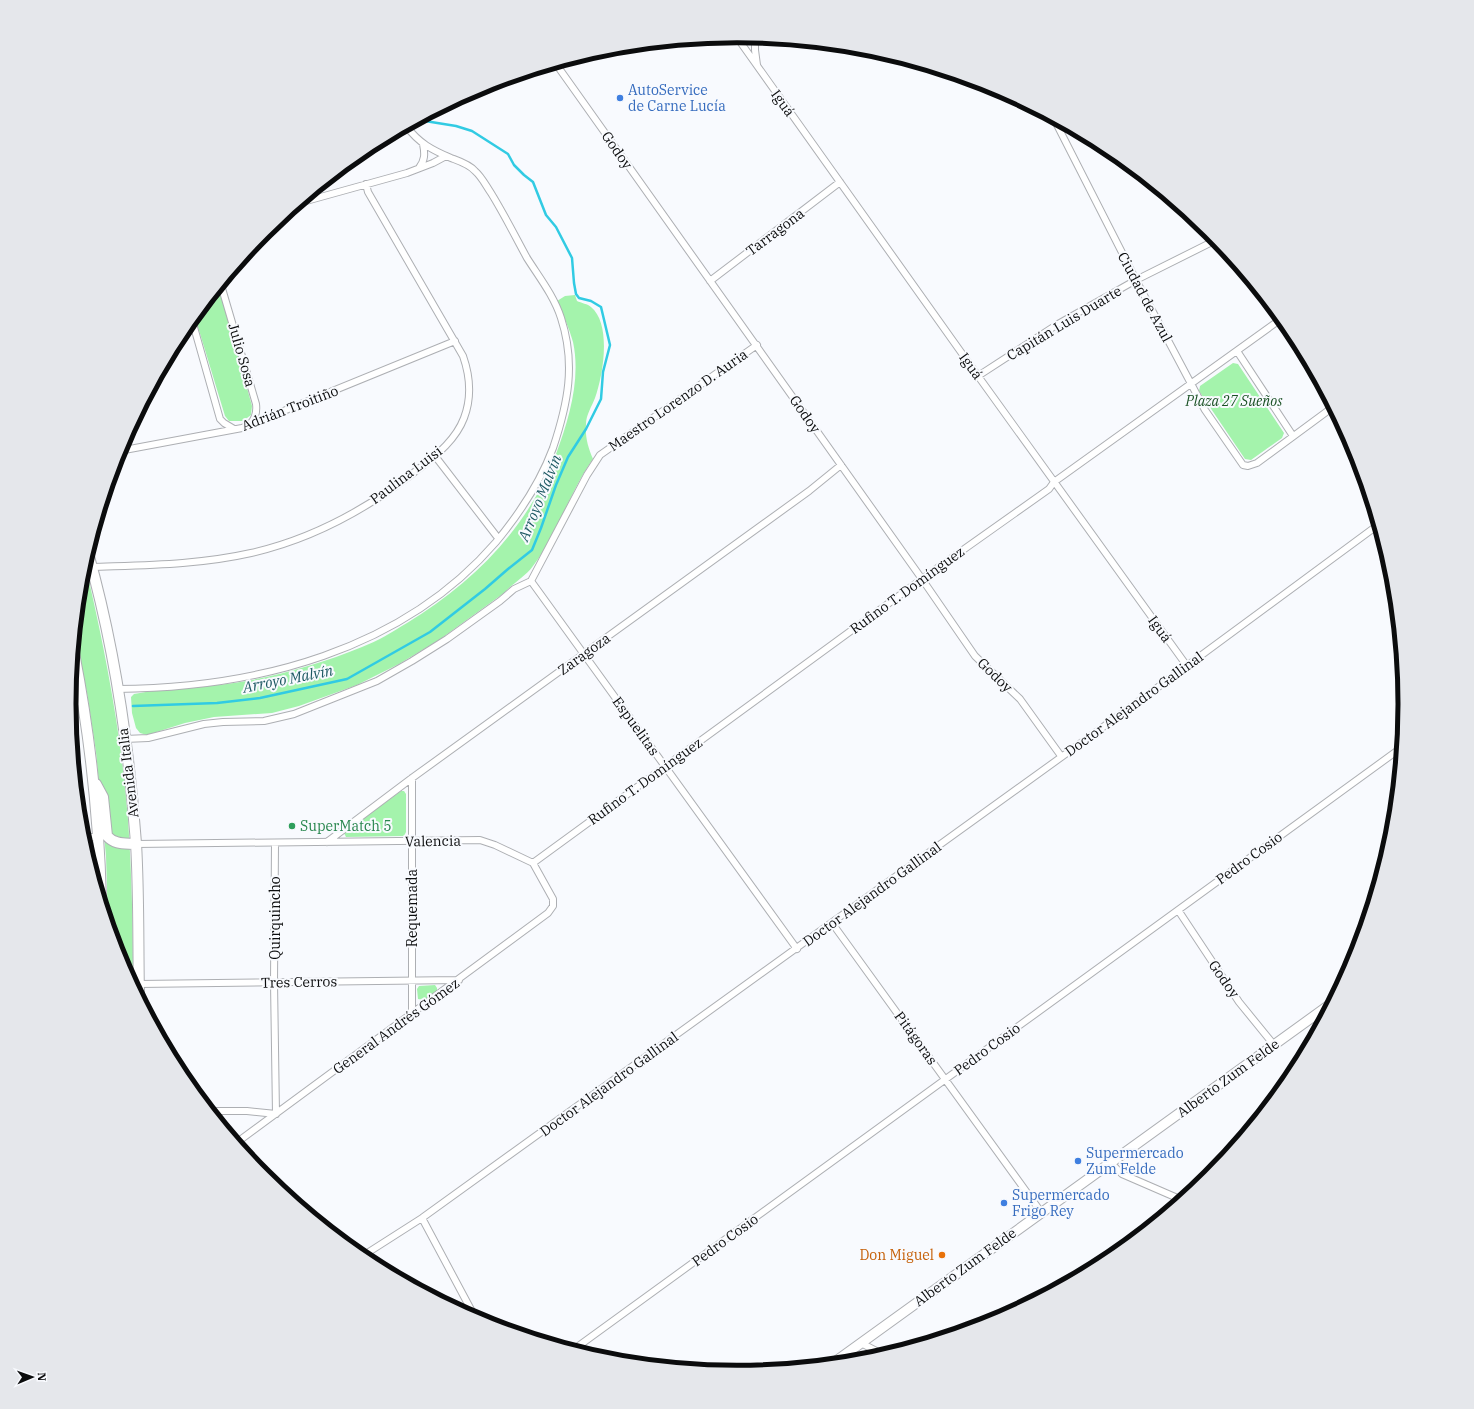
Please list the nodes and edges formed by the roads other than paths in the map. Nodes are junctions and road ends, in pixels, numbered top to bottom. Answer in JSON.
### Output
{"nodes":[{"id":1,"x":741,"y":43,"type":"edge"},
{"id":2,"x":754,"y":43,"type":"edge"},
{"id":3,"x":757,"y":66,"type":"junction"},
{"id":4,"x":559,"y":68,"type":"edge"},
{"id":5,"x":1057,"y":126,"type":"edge"},
{"id":6,"x":410,"y":130,"type":"edge"},
{"id":7,"x":423,"y":144,"type":"junction"},
{"id":8,"x":446,"y":156,"type":"junction"},
{"id":9,"x":418,"y":168,"type":"junction"},
{"id":10,"x":840,"y":182,"type":"junction"},
{"id":11,"x":366,"y":184,"type":"junction"},
{"id":12,"x":310,"y":200,"type":"edge"},
{"id":13,"x":1210,"y":243,"type":"edge"},
{"id":14,"x":1136,"y":280,"type":"junction"},
{"id":15,"x":710,"y":281,"type":"junction"},
{"id":16,"x":222,"y":289,"type":"edge"},
{"id":17,"x":1277,"y":323,"type":"edge"},
{"id":18,"x":194,"y":327,"type":"edge"},
{"id":19,"x":455,"y":341,"type":"junction"},
{"id":20,"x":757,"y":345,"type":"junction"},
{"id":21,"x":1237,"y":351,"type":"junction"},
{"id":22,"x":978,"y":376,"type":"junction"},
{"id":23,"x":1190,"y":383,"type":"junction"},
{"id":24,"x":1329,"y":409,"type":"edge"},
{"id":25,"x":250,"y":424,"type":"junction"},
{"id":26,"x":234,"y":429,"type":"junction"},
{"id":27,"x":1293,"y":436,"type":"junction"},
{"id":28,"x":127,"y":450,"type":"edge"},
{"id":29,"x":435,"y":456,"type":"junction"},
{"id":30,"x":841,"y":465,"type":"junction"},
{"id":31,"x":1054,"y":482,"type":"junction"},
{"id":32,"x":1374,"y":528,"type":"edge"},
{"id":33,"x":498,"y":538,"type":"junction"},
{"id":34,"x":90,"y":568,"type":"edge"},
{"id":35,"x":89,"y":573,"type":"edge"},
{"id":36,"x":922,"y":579,"type":"junction"},
{"id":37,"x":531,"y":581,"type":"junction"},
{"id":38,"x":584,"y":654,"type":"junction"},
{"id":39,"x":1187,"y":666,"type":"junction"},
{"id":40,"x":77,"y":669,"type":"edge"},
{"id":41,"x":117,"y":689,"type":"junction"},
{"id":42,"x":125,"y":739,"type":"junction"},
{"id":43,"x":1397,"y":751,"type":"edge"},
{"id":44,"x":1061,"y":756,"type":"junction"},
{"id":45,"x":666,"y":766,"type":"junction"},
{"id":46,"x":94,"y":778,"type":"junction"},
{"id":47,"x":412,"y":778,"type":"junction"},
{"id":48,"x":89,"y":837,"type":"edge"},
{"id":49,"x":99,"y":837,"type":"junction"},
{"id":50,"x":327,"y":842,"type":"junction"},
{"id":51,"x":412,"y":842,"type":"junction"},
{"id":52,"x":275,"y":843,"type":"junction"},
{"id":53,"x":136,"y":844,"type":"junction"},
{"id":54,"x":533,"y":863,"type":"junction"},
{"id":55,"x":100,"y":884,"type":"edge"},
{"id":56,"x":1178,"y":910,"type":"junction"},
{"id":57,"x":832,"y":923,"type":"junction"},
{"id":58,"x":797,"y":948,"type":"junction"},
{"id":59,"x":459,"y":980,"type":"junction"},
{"id":60,"x":412,"y":981,"type":"junction"},
{"id":61,"x":274,"y":982,"type":"junction"},
{"id":62,"x":139,"y":984,"type":"joint"},
{"id":63,"x":1323,"y":1010,"type":"edge"},
{"id":64,"x":412,"y":1014,"type":"junction"},
{"id":65,"x":1274,"y":1045,"type":"junction"},
{"id":66,"x":946,"y":1080,"type":"junction"},
{"id":67,"x":215,"y":1111,"type":"edge"},
{"id":68,"x":276,"y":1114,"type":"junction"},
{"id":69,"x":240,"y":1140,"type":"edge"},
{"id":70,"x":1110,"y":1162,"type":"junction"},
{"id":71,"x":1177,"y":1198,"type":"edge"},
{"id":72,"x":1040,"y":1212,"type":"junction"},
{"id":73,"x":422,"y":1218,"type":"junction"},
{"id":74,"x":366,"y":1253,"type":"edge"},
{"id":75,"x":471,"y":1310,"type":"edge"},
{"id":76,"x":861,"y":1343,"type":"junction"},
{"id":77,"x":579,"y":1346,"type":"edge"},
{"id":78,"x":876,"y":1351,"type":"edge"},
{"id":79,"x":842,"y":1357,"type":"edge"}],
"edges":[{"from":1,"to":3,"type":"street","name":"Iguá"},
{"from":2,"to":3,"type":"street","name":"Iguá"},
{"from":3,"to":10,"type":"street","name":"Iguá"},
{"from":4,"to":15,"type":"street","name":"Godoy"},
{"from":5,"to":14,"type":"street","name":"Ciudad de Azul"},
{"from":6,"to":7,"type":"street"},
{"from":7,"to":8,"type":"street"},
{"from":7,"to":9,"type":"street"},
{"from":8,"to":9,"type":"street"},
{"from":8,"to":33,"type":"street"},
{"from":9,"to":11,"type":"street"},
{"from":10,"to":15,"type":"street","name":"Tarragona"},
{"from":10,"to":22,"type":"street","name":"Iguá"},
{"from":11,"to":12,"type":"street"},
{"from":11,"to":19,"type":"street","name":"Paulina Luisi"},
{"from":13,"to":14,"type":"street","name":"Capitán Luis Duarte"},
{"from":14,"to":22,"type":"street","name":"Capitán Luis Duarte"},
{"from":14,"to":23,"type":"street","name":"Ciudad de Azul"},
{"from":15,"to":20,"type":"street","name":"Godoy"},
{"from":16,"to":25,"type":"street","name":"Julio Sosa"},
{"from":17,"to":21,"type":"street","name":"Rufino T. Domínguez"},
{"from":18,"to":26,"type":"street"},
{"from":19,"to":25,"type":"street","name":"Adrián Troitiño"},
{"from":19,"to":29,"type":"street","name":"Paulina Luisi"},
{"from":20,"to":30,"type":"street","name":"Godoy"},
{"from":20,"to":37,"type":"street","name":"Maestro Lorenzo D. Auria"},
{"from":21,"to":23,"type":"street","name":"Rufino T. Domínguez"},
{"from":21,"to":27,"type":"street"},
{"from":22,"to":31,"type":"street","name":"Iguá"},
{"from":23,"to":27,"type":"street","name":"Ciudad de Azul"},
{"from":23,"to":31,"type":"street","name":"Rufino T. Domínguez"},
{"from":24,"to":27,"type":"street"},
{"from":25,"to":26,"type":"street","name":"Adrián Troitiño"},
{"from":26,"to":28,"type":"street","name":"Adrián Troitiño"},
{"from":29,"to":33,"type":"street"},
{"from":29,"to":34,"type":"street","name":"Paulina Luisi"},
{"from":30,"to":36,"type":"street","name":"Godoy"},
{"from":30,"to":38,"type":"street","name":"Zaragoza"},
{"from":31,"to":36,"type":"street","name":"Rufino T. Domínguez"},
{"from":31,"to":39,"type":"street","name":"Iguá"},
{"from":32,"to":39,"type":"street","name":"Doctor Alejandro Gallinal"},
{"from":33,"to":41,"type":"street"},
{"from":35,"to":41,"type":"main road","name":"Avenida Italia"},
{"from":36,"to":44,"type":"street","name":"Godoy"},
{"from":36,"to":45,"type":"street","name":"Rufino T. Domínguez"},
{"from":37,"to":38,"type":"street","name":"Espuelitas"},
{"from":37,"to":42,"type":"street"},
{"from":38,"to":45,"type":"street","name":"Espuelitas"},
{"from":38,"to":47,"type":"street","name":"Zaragoza"},
{"from":39,"to":44,"type":"street","name":"Doctor Alejandro Gallinal"},
{"from":40,"to":46,"type":"main road"},
{"from":41,"to":42,"type":"main road","name":"Avenida Italia"},
{"from":42,"to":53,"type":"main road","name":"Avenida Italia"},
{"from":43,"to":56,"type":"street","name":"Pedro Cosio"},
{"from":44,"to":57,"type":"street","name":"Doctor Alejandro Gallinal"},
{"from":45,"to":54,"type":"street","name":"Rufino T. Domínguez"},
{"from":45,"to":58,"type":"street","name":"Espuelitas"},
{"from":46,"to":49,"type":"main road"},
{"from":46,"to":53,"type":"main road"},
{"from":47,"to":50,"type":"street","name":"Zaragoza"},
{"from":47,"to":51,"type":"street","name":"Requemada"},
{"from":48,"to":49,"type":"street"},
{"from":49,"to":55,"type":"main road"},
{"from":50,"to":51,"type":"street","name":"Valencia"},
{"from":50,"to":52,"type":"street","name":"Valencia"},
{"from":51,"to":54,"type":"street","name":"Valencia"},
{"from":51,"to":60,"type":"street","name":"Requemada"},
{"from":52,"to":53,"type":"street","name":"Valencia"},
{"from":52,"to":61,"type":"street","name":"Quirquincho"},
{"from":53,"to":62,"type":"main road","name":"Avenida Italia"},
{"from":54,"to":59,"type":"street","name":"General Andrés Gómez"},
{"from":56,"to":65,"type":"street","name":"Godoy"},
{"from":56,"to":66,"type":"street","name":"Pedro Cosio"},
{"from":57,"to":58,"type":"street","name":"Doctor Alejandro Gallinal"},
{"from":57,"to":66,"type":"street","name":"Pitágoras"},
{"from":58,"to":73,"type":"street","name":"Doctor Alejandro Gallinal"},
{"from":59,"to":60,"type":"street","name":"Tres Cerros"},
{"from":59,"to":64,"type":"street","name":"General Andrés Gómez"},
{"from":60,"to":61,"type":"street","name":"Tres Cerros"},
{"from":60,"to":64,"type":"street","name":"Requemada"},
{"from":61,"to":62,"type":"street","name":"Tres Cerros"},
{"from":61,"to":68,"type":"street","name":"Quirquincho"},
{"from":63,"to":65,"type":"street","name":"Alberto Zum Felde"},
{"from":64,"to":68,"type":"street","name":"General Andrés Gómez"},
{"from":65,"to":70,"type":"street","name":"Alberto Zum Felde"},
{"from":66,"to":72,"type":"street","name":"Pitágoras"},
{"from":66,"to":77,"type":"street","name":"Pedro Cosio"},
{"from":67,"to":68,"type":"street"},
{"from":68,"to":69,"type":"street","name":"General Andrés Gómez"},
{"from":70,"to":71,"type":"street"},
{"from":70,"to":72,"type":"street","name":"Alberto Zum Felde"},
{"from":72,"to":76,"type":"street","name":"Alberto Zum Felde"},
{"from":73,"to":74,"type":"street","name":"Doctor Alejandro Gallinal"},
{"from":73,"to":75,"type":"street"},
{"from":76,"to":78,"type":"street"},
{"from":76,"to":79,"type":"street","name":"Alberto Zum Felde"}]}
